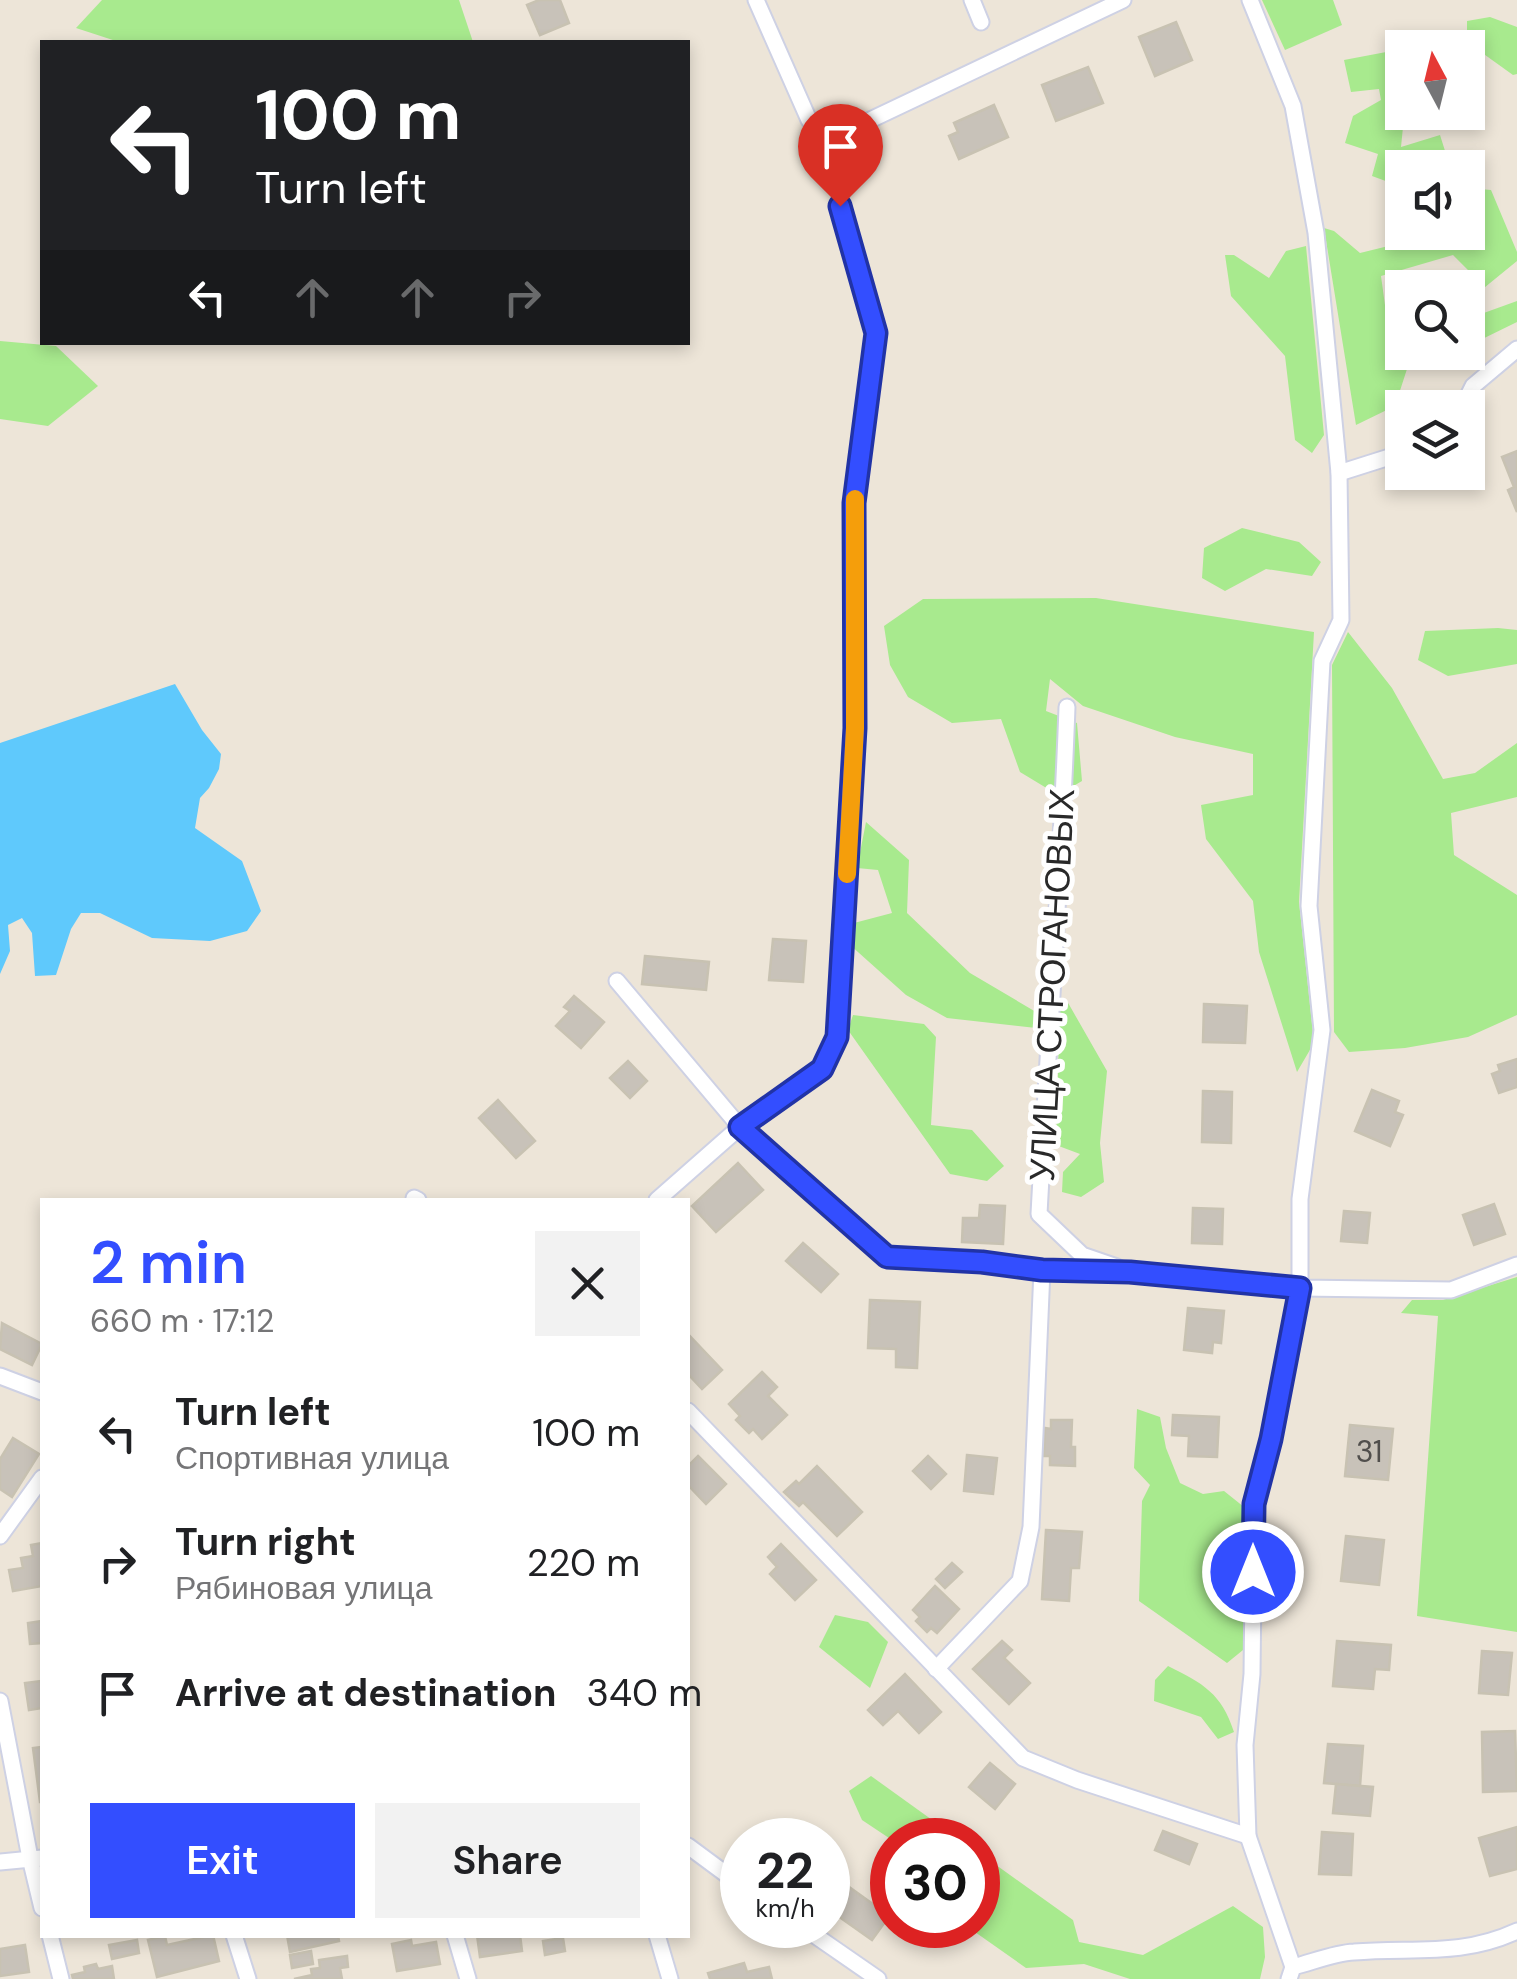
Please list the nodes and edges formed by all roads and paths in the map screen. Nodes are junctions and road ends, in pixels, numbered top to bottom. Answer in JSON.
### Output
{"nodes":[{"id":1,"x":756,"y":0,"type":"edge"},
{"id":2,"x":972,"y":0,"type":"edge"},
{"id":3,"x":1123,"y":0,"type":"edge"},
{"id":4,"x":1250,"y":0,"type":"edge"},
{"id":5,"x":980,"y":22,"type":"dead end"},
{"id":6,"x":847,"y":131,"type":"junction"},
{"id":7,"x":1517,"y":350,"type":"edge"},
{"id":8,"x":1471,"y":390,"type":"edge"},
{"id":9,"x":1385,"y":458,"type":"edge"},
{"id":10,"x":1340,"y":473,"type":"junction"},
{"id":11,"x":1067,"y":707,"type":"dead end"},
{"id":12,"x":617,"y":981,"type":"dead end"},
{"id":13,"x":740,"y":1127,"type":"junction"},
{"id":14,"x":659,"y":1198,"type":"edge"},
{"id":15,"x":1517,"y":1265,"type":"edge"},
{"id":16,"x":1042,"y":1270,"type":"junction"},
{"id":17,"x":1130,"y":1272,"type":"junction"},
{"id":18,"x":1300,"y":1288,"type":"junction"},
{"id":19,"x":0,"y":1376,"type":"edge"},
{"id":20,"x":40,"y":1391,"type":"edge"},
{"id":21,"x":690,"y":1413,"type":"edge"},
{"id":22,"x":40,"y":1481,"type":"edge"},
{"id":23,"x":0,"y":1536,"type":"edge"},
{"id":24,"x":936,"y":1669,"type":"junction"},
{"id":25,"x":0,"y":1701,"type":"edge"},
{"id":26,"x":1248,"y":1836,"type":"junction"},
{"id":27,"x":690,"y":1847,"type":"edge"},
{"id":28,"x":36,"y":1858,"type":"edge"},
{"id":29,"x":0,"y":1862,"type":"edge"},
{"id":30,"x":720,"y":1870,"type":"edge"},
{"id":31,"x":40,"y":1891,"type":"edge"},
{"id":32,"x":1517,"y":1931,"type":"edge"},
{"id":33,"x":51,"y":1938,"type":"edge"},
{"id":34,"x":235,"y":1938,"type":"edge"},
{"id":35,"x":457,"y":1938,"type":"edge"},
{"id":36,"x":658,"y":1938,"type":"edge"},
{"id":37,"x":833,"y":1948,"type":"edge"},
{"id":38,"x":1291,"y":1973,"type":"edge"},
{"id":39,"x":61,"y":1979,"type":"edge"},
{"id":40,"x":248,"y":1979,"type":"edge"},
{"id":41,"x":468,"y":1979,"type":"edge"},
{"id":42,"x":670,"y":1979,"type":"edge"},
{"id":43,"x":878,"y":1979,"type":"edge"}],
"edges":[{"from":1,"to":6,"type":"street"},
{"from":2,"to":5,"type":"street"},
{"from":3,"to":6,"type":"street"},
{"from":4,"to":10,"type":"street"},
{"from":6,"to":13,"type":"street"},
{"from":7,"to":8,"type":"street"},
{"from":9,"to":10,"type":"street"},
{"from":10,"to":18,"type":"street"},
{"from":11,"to":17,"type":"street","name":"УЛИЦА СТРОГАНОВЫХ"},
{"from":12,"to":13,"type":"street"},
{"from":13,"to":14,"type":"street"},
{"from":13,"to":16,"type":"street"},
{"from":15,"to":18,"type":"street"},
{"from":16,"to":17,"type":"street"},
{"from":16,"to":24,"type":"street"},
{"from":17,"to":18,"type":"street"},
{"from":18,"to":26,"type":"street"},
{"from":19,"to":20,"type":"street"},
{"from":21,"to":24,"type":"street"},
{"from":22,"to":23,"type":"street"},
{"from":24,"to":26,"type":"street"},
{"from":25,"to":28,"type":"street"},
{"from":26,"to":38,"type":"street"},
{"from":27,"to":30,"type":"street"},
{"from":28,"to":29,"type":"street"},
{"from":28,"to":31,"type":"street"},
{"from":32,"to":38,"type":"street"},
{"from":33,"to":39,"type":"street"},
{"from":34,"to":40,"type":"street"},
{"from":35,"to":41,"type":"street"},
{"from":36,"to":42,"type":"street"},
{"from":37,"to":43,"type":"street"}]}
